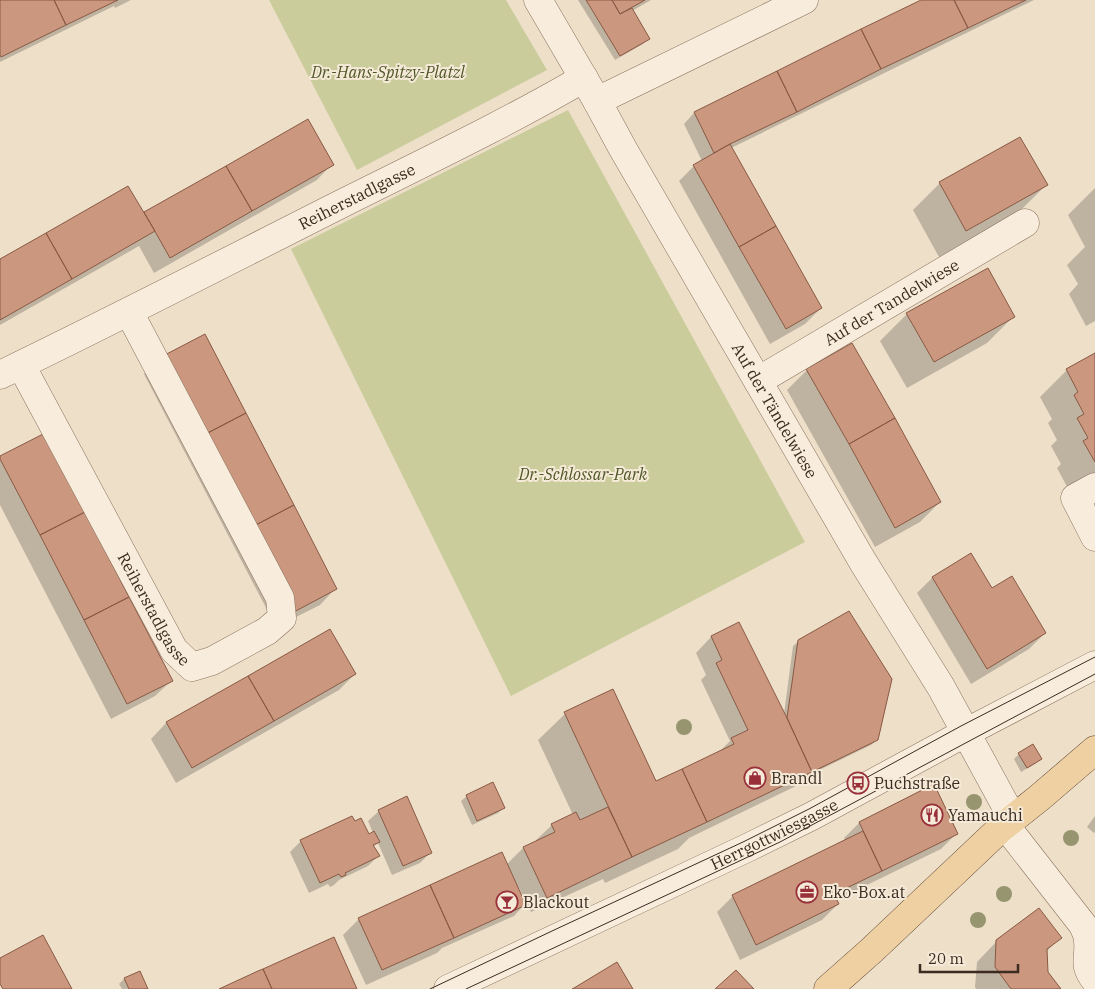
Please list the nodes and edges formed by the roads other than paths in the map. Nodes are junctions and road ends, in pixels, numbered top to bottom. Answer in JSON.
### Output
{"nodes":[{"id":1,"x":538,"y":0,"type":"edge"},
{"id":2,"x":804,"y":0,"type":"edge"},
{"id":3,"x":772,"y":7,"type":"edge"},
{"id":4,"x":590,"y":89,"type":"junction"},
{"id":5,"x":1025,"y":223,"type":"dead end"},
{"id":6,"x":128,"y":312,"type":"junction"},
{"id":7,"x":10,"y":370,"type":"edge"},
{"id":8,"x":758,"y":381,"type":"junction"},
{"id":9,"x":1095,"y":487,"type":"edge"},
{"id":10,"x":1095,"y":537,"type":"edge"},
{"id":11,"x":1095,"y":665,"type":"edge"},
{"id":12,"x":965,"y":733,"type":"junction"},
{"id":13,"x":1095,"y":750,"type":"edge"},
{"id":14,"x":1009,"y":822,"type":"junction"},
{"id":15,"x":1095,"y":980,"type":"edge"},
{"id":16,"x":448,"y":989,"type":"edge"},
{"id":17,"x":828,"y":989,"type":"edge"}],
"edges":[{"from":1,"to":4,"type":"street","name":"Auf der Tändelwiese"},
{"from":2,"to":3,"type":"street","name":"Reiherstadlgasse"},
{"from":3,"to":4,"type":"street","name":"Reiherstadlgasse"},
{"from":4,"to":6,"type":"street","name":"Reiherstadlgasse"},
{"from":4,"to":8,"type":"street","name":"Auf der Tändelwiese"},
{"from":5,"to":8,"type":"street","name":"Auf der Tandelwiese"},
{"from":6,"to":7,"type":"street","name":"Reiherstadlgasse"},
{"from":6,"to":7,"type":"street","name":"Reiherstadlgasse"},
{"from":8,"to":12,"type":"street","name":"Auf der Tändelwiese"},
{"from":9,"to":10,"type":"street"},
{"from":11,"to":12,"type":"street","name":"Herrgottwiesgasse"},
{"from":12,"to":14,"type":"street","name":"Auf der Tändelwiese"},
{"from":12,"to":16,"type":"street","name":"Herrgottwiesgasse"},
{"from":13,"to":14,"type":"main road"},
{"from":14,"to":15,"type":"street","name":"Auf der Tändelwiese"},
{"from":14,"to":17,"type":"main road"}]}
